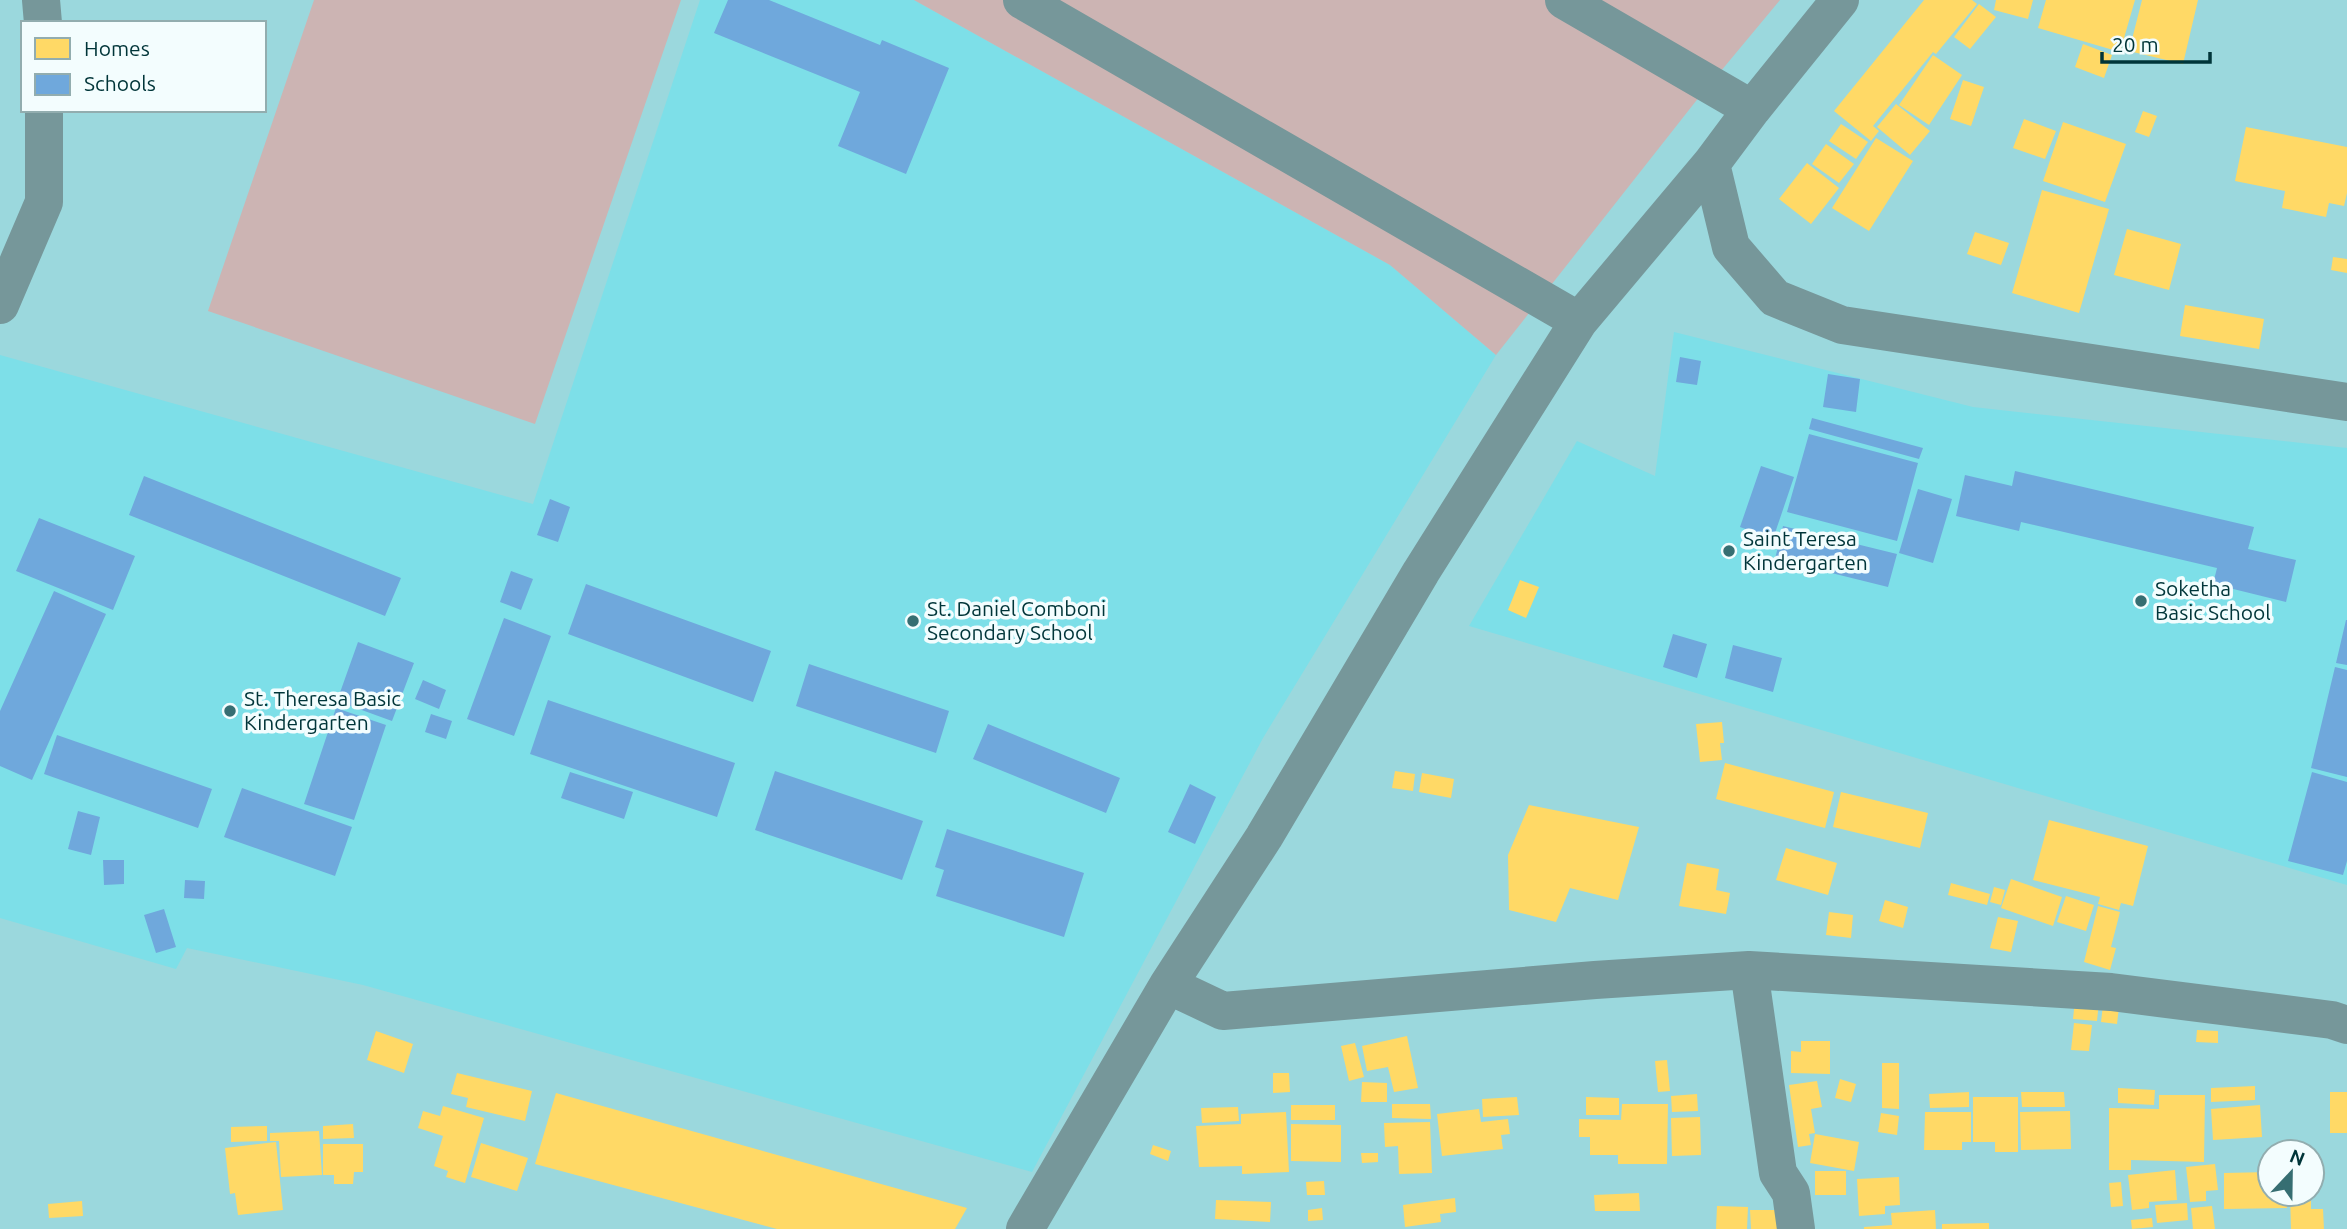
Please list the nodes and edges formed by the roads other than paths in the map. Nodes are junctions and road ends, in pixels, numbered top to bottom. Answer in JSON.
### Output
{"nodes":[{"id":1,"x":41,"y":0,"type":"edge"},
{"id":2,"x":1564,"y":0,"type":"edge"},
{"id":3,"x":1840,"y":0,"type":"edge"},
{"id":4,"x":1034,"y":3,"type":"edge"},
{"id":5,"x":43,"y":21,"type":"edge"},
{"id":6,"x":1752,"y":109,"type":"junction"},
{"id":7,"x":44,"y":112,"type":"edge"},
{"id":8,"x":1711,"y":164,"type":"junction"},
{"id":9,"x":0,"y":305,"type":"edge"},
{"id":10,"x":1579,"y":321,"type":"junction"},
{"id":11,"x":2347,"y":402,"type":"edge"},
{"id":12,"x":1749,"y":970,"type":"junction"},
{"id":13,"x":1168,"y":985,"type":"junction"},
{"id":14,"x":2347,"y":1026,"type":"edge"},
{"id":15,"x":1025,"y":1229,"type":"edge"},
{"id":16,"x":1796,"y":1229,"type":"edge"}],
"edges":[{"from":1,"to":5,"type":"street"},
{"from":2,"to":6,"type":"street"},
{"from":3,"to":6,"type":"street"},
{"from":4,"to":10,"type":"street"},
{"from":6,"to":8,"type":"street"},
{"from":7,"to":9,"type":"street"},
{"from":8,"to":10,"type":"street"},
{"from":8,"to":11,"type":"street"},
{"from":10,"to":13,"type":"street"},
{"from":12,"to":13,"type":"street"},
{"from":12,"to":14,"type":"street"},
{"from":12,"to":16,"type":"street"},
{"from":13,"to":15,"type":"street"}]}
